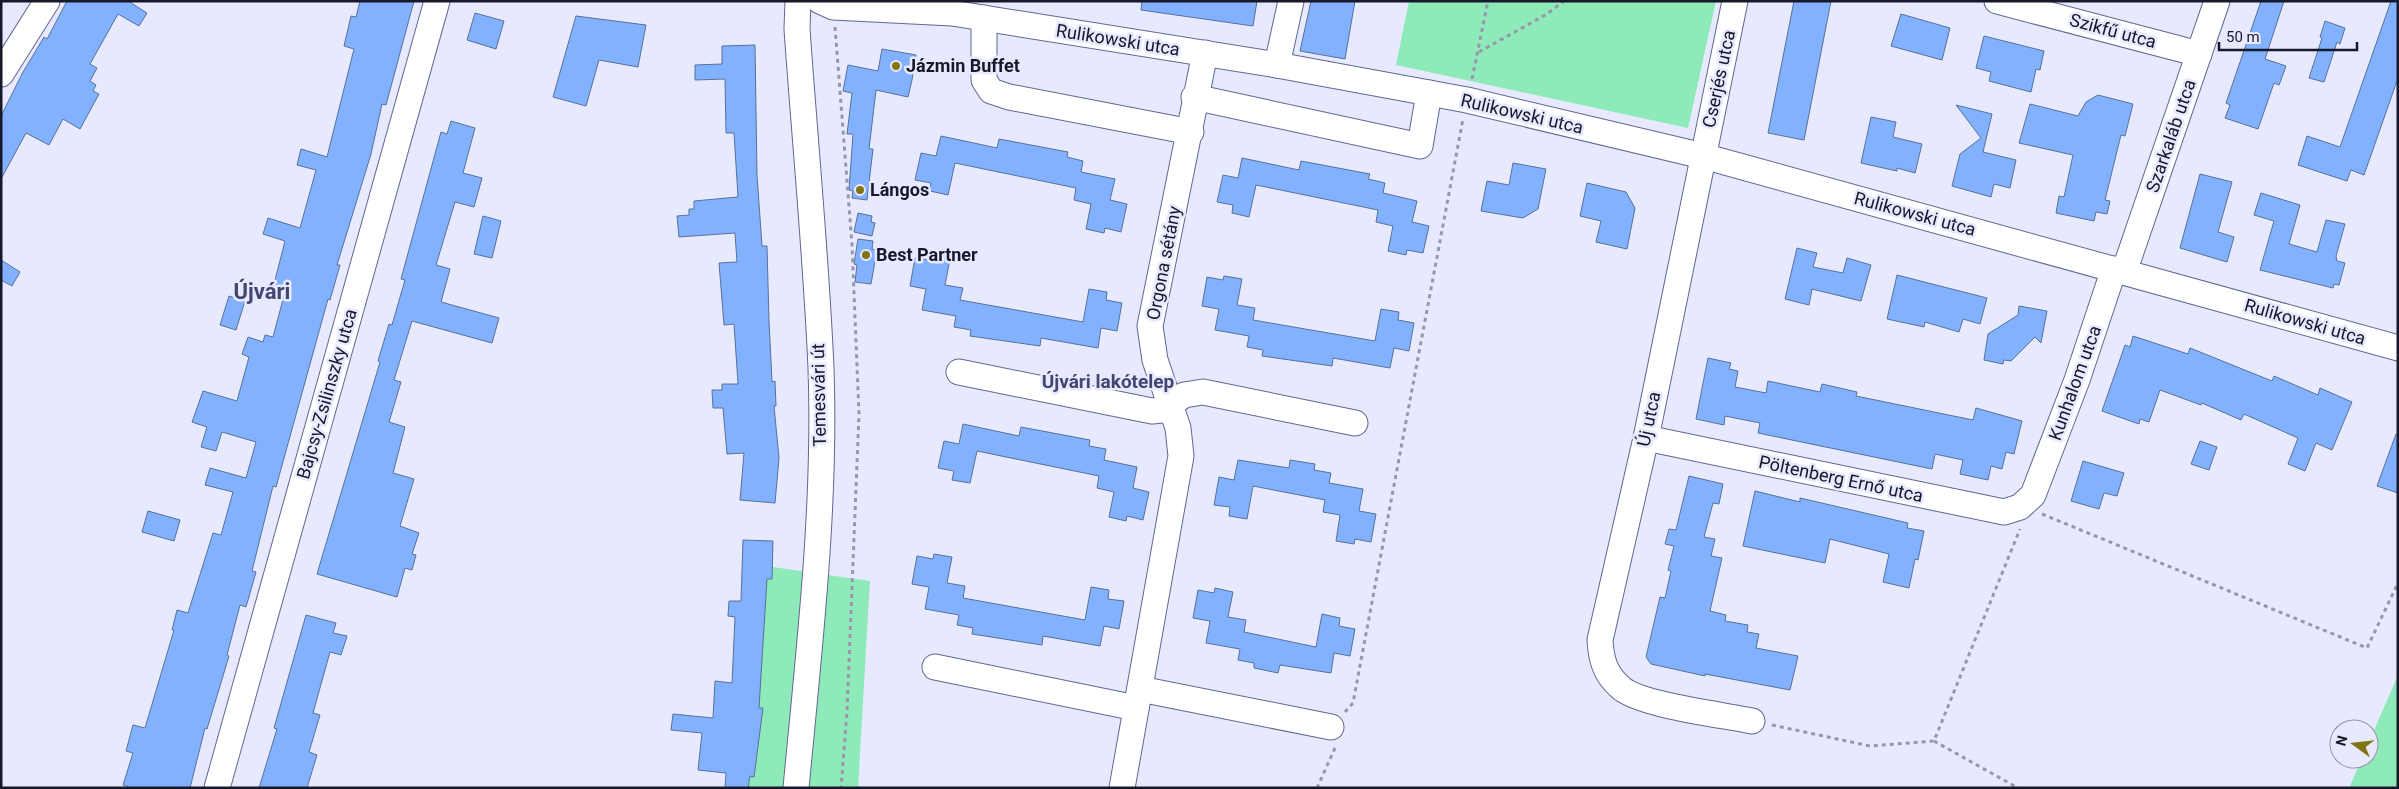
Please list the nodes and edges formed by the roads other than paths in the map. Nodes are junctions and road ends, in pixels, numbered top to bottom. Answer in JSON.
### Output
{"nodes":[{"id":1,"x":47,"y":1,"type":"edge"},
{"id":2,"x":437,"y":1,"type":"edge"},
{"id":3,"x":798,"y":1,"type":"edge"},
{"id":4,"x":1291,"y":1,"type":"edge"},
{"id":5,"x":1735,"y":1,"type":"edge"},
{"id":6,"x":1997,"y":1,"type":"edge"},
{"id":7,"x":2217,"y":1,"type":"edge"},
{"id":8,"x":827,"y":4,"type":"edge"},
{"id":9,"x":952,"y":7,"type":"edge"},
{"id":10,"x":984,"y":18,"type":"junction"},
{"id":11,"x":1205,"y":53,"type":"junction"},
{"id":12,"x":2199,"y":54,"type":"junction"},
{"id":13,"x":1277,"y":65,"type":"junction"},
{"id":14,"x":1,"y":74,"type":"edge"},
{"id":15,"x":1429,"y":93,"type":"junction"},
{"id":16,"x":1194,"y":97,"type":"junction"},
{"id":17,"x":1190,"y":132,"type":"junction"},
{"id":18,"x":1703,"y":156,"type":"junction"},
{"id":19,"x":2119,"y":270,"type":"junction"},
{"id":20,"x":2398,"y":348,"type":"edge"},
{"id":21,"x":959,"y":372,"type":"dead end"},
{"id":22,"x":1171,"y":402,"type":"junction"},
{"id":23,"x":1355,"y":423,"type":"dead end"},
{"id":24,"x":1646,"y":438,"type":"junction"},
{"id":25,"x":2033,"y":495,"type":"joint"},
{"id":26,"x":935,"y":667,"type":"dead end"},
{"id":27,"x":1138,"y":698,"type":"junction"},
{"id":28,"x":1752,"y":721,"type":"road end"},
{"id":29,"x":1331,"y":727,"type":"road end"},
{"id":30,"x":217,"y":788,"type":"edge"},
{"id":31,"x":796,"y":788,"type":"edge"},
{"id":32,"x":1122,"y":788,"type":"edge"}],
"edges":[{"from":1,"to":14,"type":"street"},
{"from":2,"to":30,"type":"street","name":"Bajcsy-Zsilinszky utca"},
{"from":3,"to":31,"type":"street","name":"Temesvári út"},
{"from":4,"to":13,"type":"street"},
{"from":5,"to":18,"type":"street","name":"Cserjés utca"},
{"from":6,"to":12,"type":"street","name":"Szikfű utca"},
{"from":7,"to":12,"type":"street","name":"Szarkaláb utca"},
{"from":8,"to":9,"type":"street","name":"Rulikowski utca"},
{"from":9,"to":10,"type":"street","name":"Rulikowski utca"},
{"from":10,"to":11,"type":"street","name":"Rulikowski utca"},
{"from":10,"to":17,"type":"street"},
{"from":11,"to":13,"type":"street","name":"Rulikowski utca"},
{"from":11,"to":16,"type":"street","name":"Orgona sétány"},
{"from":12,"to":19,"type":"street","name":"Szarkaláb utca"},
{"from":13,"to":15,"type":"street","name":"Rulikowski utca"},
{"from":15,"to":16,"type":"street"},
{"from":15,"to":18,"type":"street","name":"Rulikowski utca"},
{"from":16,"to":17,"type":"street","name":"Orgona sétány"},
{"from":17,"to":22,"type":"street","name":"Orgona sétány"},
{"from":18,"to":19,"type":"street","name":"Rulikowski utca"},
{"from":18,"to":24,"type":"street","name":"Új utca"},
{"from":19,"to":20,"type":"street","name":"Rulikowski utca"},
{"from":19,"to":25,"type":"street","name":"Kunhalom utca"},
{"from":21,"to":22,"type":"street"},
{"from":22,"to":23,"type":"street"},
{"from":22,"to":27,"type":"street","name":"Orgona sétány"},
{"from":24,"to":25,"type":"street","name":"Pöltenberg Ernő utca"},
{"from":24,"to":28,"type":"street","name":"Új utca"},
{"from":26,"to":27,"type":"street"},
{"from":27,"to":29,"type":"street"},
{"from":27,"to":32,"type":"street","name":"Orgona sétány"}]}
